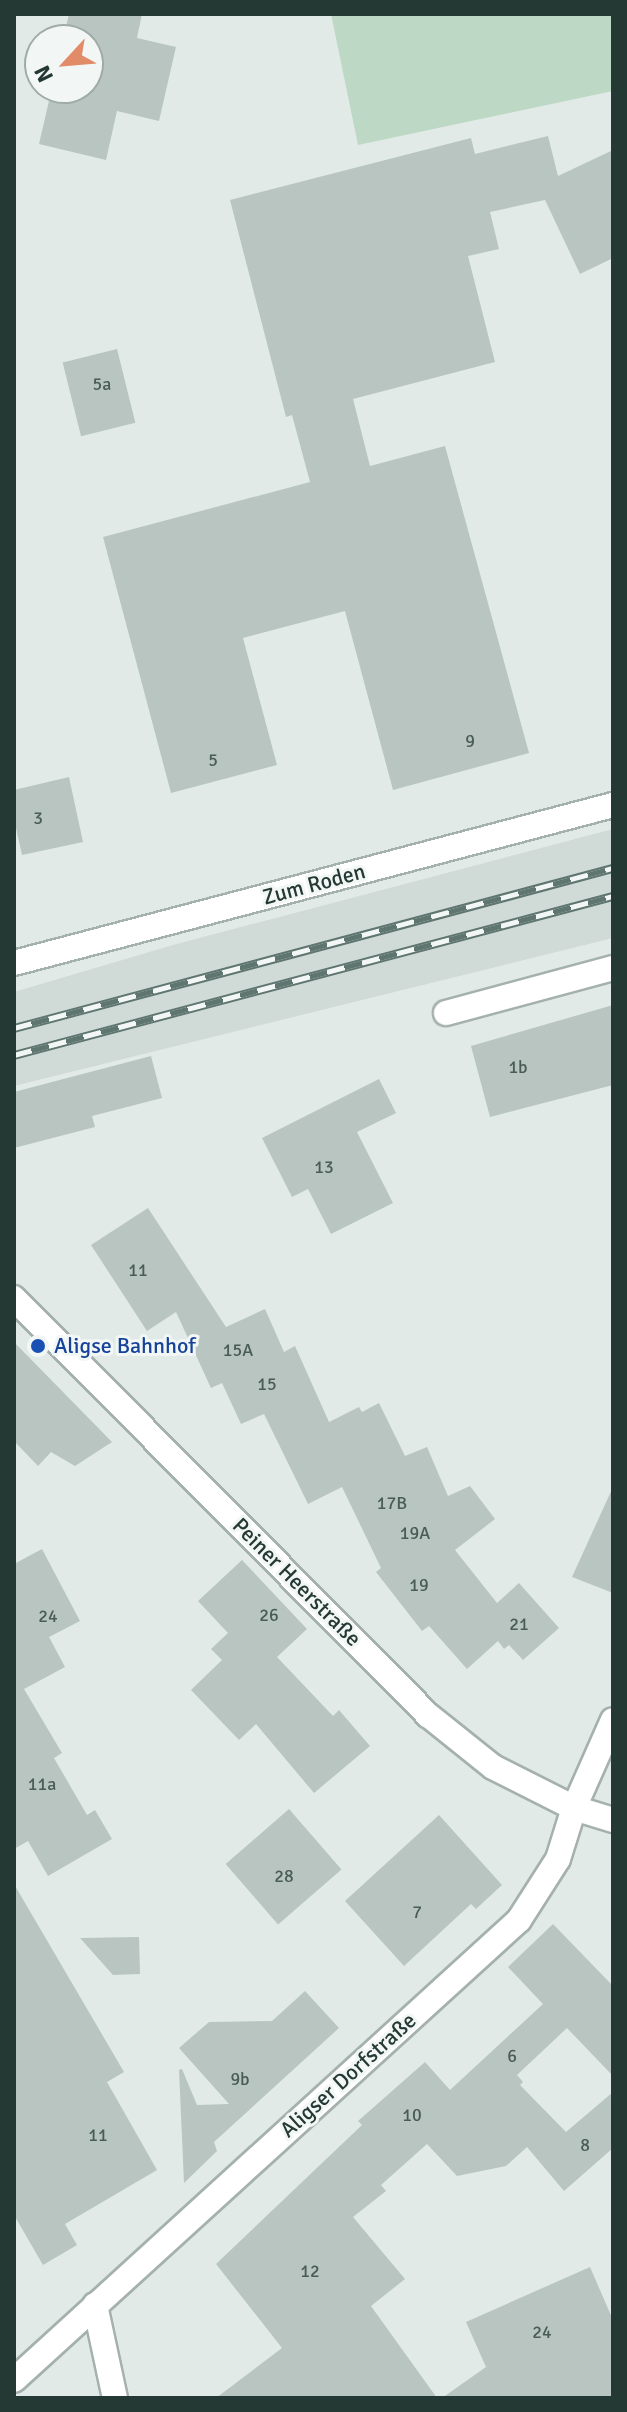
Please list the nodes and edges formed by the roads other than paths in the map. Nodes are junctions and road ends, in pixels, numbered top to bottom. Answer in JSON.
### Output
{"nodes":[{"id":1,"x":613,"y":805,"type":"edge"},
{"id":2,"x":14,"y":963,"type":"edge"},
{"id":3,"x":613,"y":968,"type":"edge"},
{"id":4,"x":446,"y":1013,"type":"dead end"},
{"id":5,"x":14,"y":1298,"type":"edge"},
{"id":6,"x":613,"y":1720,"type":"edge"},
{"id":7,"x":574,"y":1808,"type":"junction"},
{"id":8,"x":613,"y":1820,"type":"edge"},
{"id":9,"x":95,"y":2305,"type":"junction"},
{"id":10,"x":14,"y":2380,"type":"edge"},
{"id":11,"x":115,"y":2398,"type":"edge"}],
"edges":[{"from":1,"to":2,"type":"street","name":"Zum Roden"},
{"from":3,"to":4,"type":"street"},
{"from":5,"to":7,"type":"street","name":"Peiner Heerstraße"},
{"from":6,"to":7,"type":"street","name":"Aligser Dorfstraße"},
{"from":7,"to":8,"type":"street","name":"Peiner Heerstraße"},
{"from":7,"to":9,"type":"street","name":"Aligser Dorfstraße"},
{"from":9,"to":10,"type":"street","name":"Aligser Dorfstraße"},
{"from":9,"to":11,"type":"street"}]}
